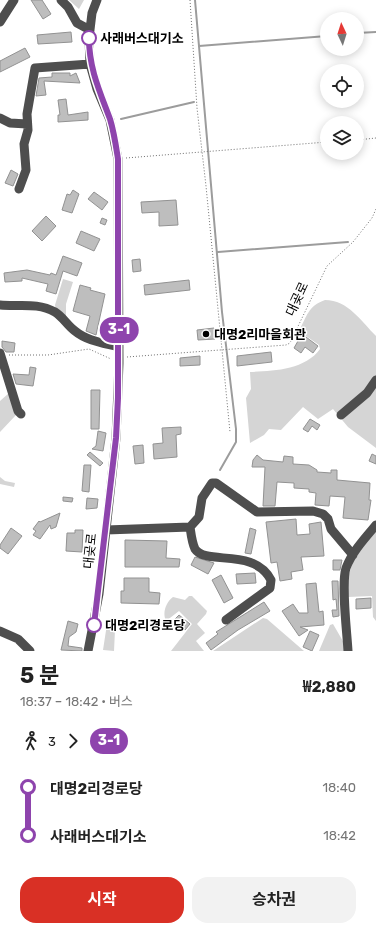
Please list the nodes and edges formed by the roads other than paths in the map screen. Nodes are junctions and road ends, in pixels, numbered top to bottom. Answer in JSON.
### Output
{"nodes":[{"id":1,"x":14,"y":0,"type":"edge"},
{"id":2,"x":61,"y":0,"type":"edge"},
{"id":3,"x":97,"y":0,"type":"edge"},
{"id":4,"x":0,"y":22,"type":"edge"},
{"id":5,"x":90,"y":30,"type":"junction"},
{"id":6,"x":90,"y":64,"type":"junction"},
{"id":7,"x":0,"y":118,"type":"edge"},
{"id":8,"x":27,"y":124,"type":"junction"},
{"id":9,"x":19,"y":189,"type":"dead end"},
{"id":10,"x":0,"y":305,"type":"edge"},
{"id":11,"x":119,"y":347,"type":"junction"},
{"id":12,"x":0,"y":354,"type":"edge"},
{"id":13,"x":376,"y":380,"type":"edge"},
{"id":14,"x":21,"y":414,"type":"dead end"},
{"id":15,"x":341,"y":414,"type":"dead end"},
{"id":16,"x":376,"y":525,"type":"edge"},
{"id":17,"x":190,"y":527,"type":"junction"},
{"id":18,"x":106,"y":530,"type":"junction"},
{"id":19,"x":353,"y":555,"type":"junction"},
{"id":20,"x":226,"y":620,"type":"dead end"},
{"id":21,"x":0,"y":631,"type":"edge"},
{"id":22,"x":30,"y":651,"type":"edge"},
{"id":23,"x":88,"y":651,"type":"edge"},
{"id":24,"x":348,"y":651,"type":"edge"}],
"edges":[{"from":1,"to":4,"type":"street"},
{"from":2,"to":5,"type":"street"},
{"from":3,"to":5,"type":"street","name":"대곶로"},
{"from":5,"to":6,"type":"street","name":"대곶로"},
{"from":6,"to":8,"type":"street"},
{"from":6,"to":11,"type":"street","name":"대곶로"},
{"from":7,"to":8,"type":"street"},
{"from":8,"to":9,"type":"street"},
{"from":10,"to":11,"type":"street"},
{"from":11,"to":18,"type":"street","name":"대곶로"},
{"from":12,"to":14,"type":"street"},
{"from":13,"to":15,"type":"street"},
{"from":16,"to":19,"type":"street"},
{"from":17,"to":18,"type":"street"},
{"from":17,"to":19,"type":"street"},
{"from":17,"to":20,"type":"street"},
{"from":18,"to":23,"type":"street","name":"대곶로"},
{"from":19,"to":24,"type":"street"},
{"from":21,"to":22,"type":"street"}]}
